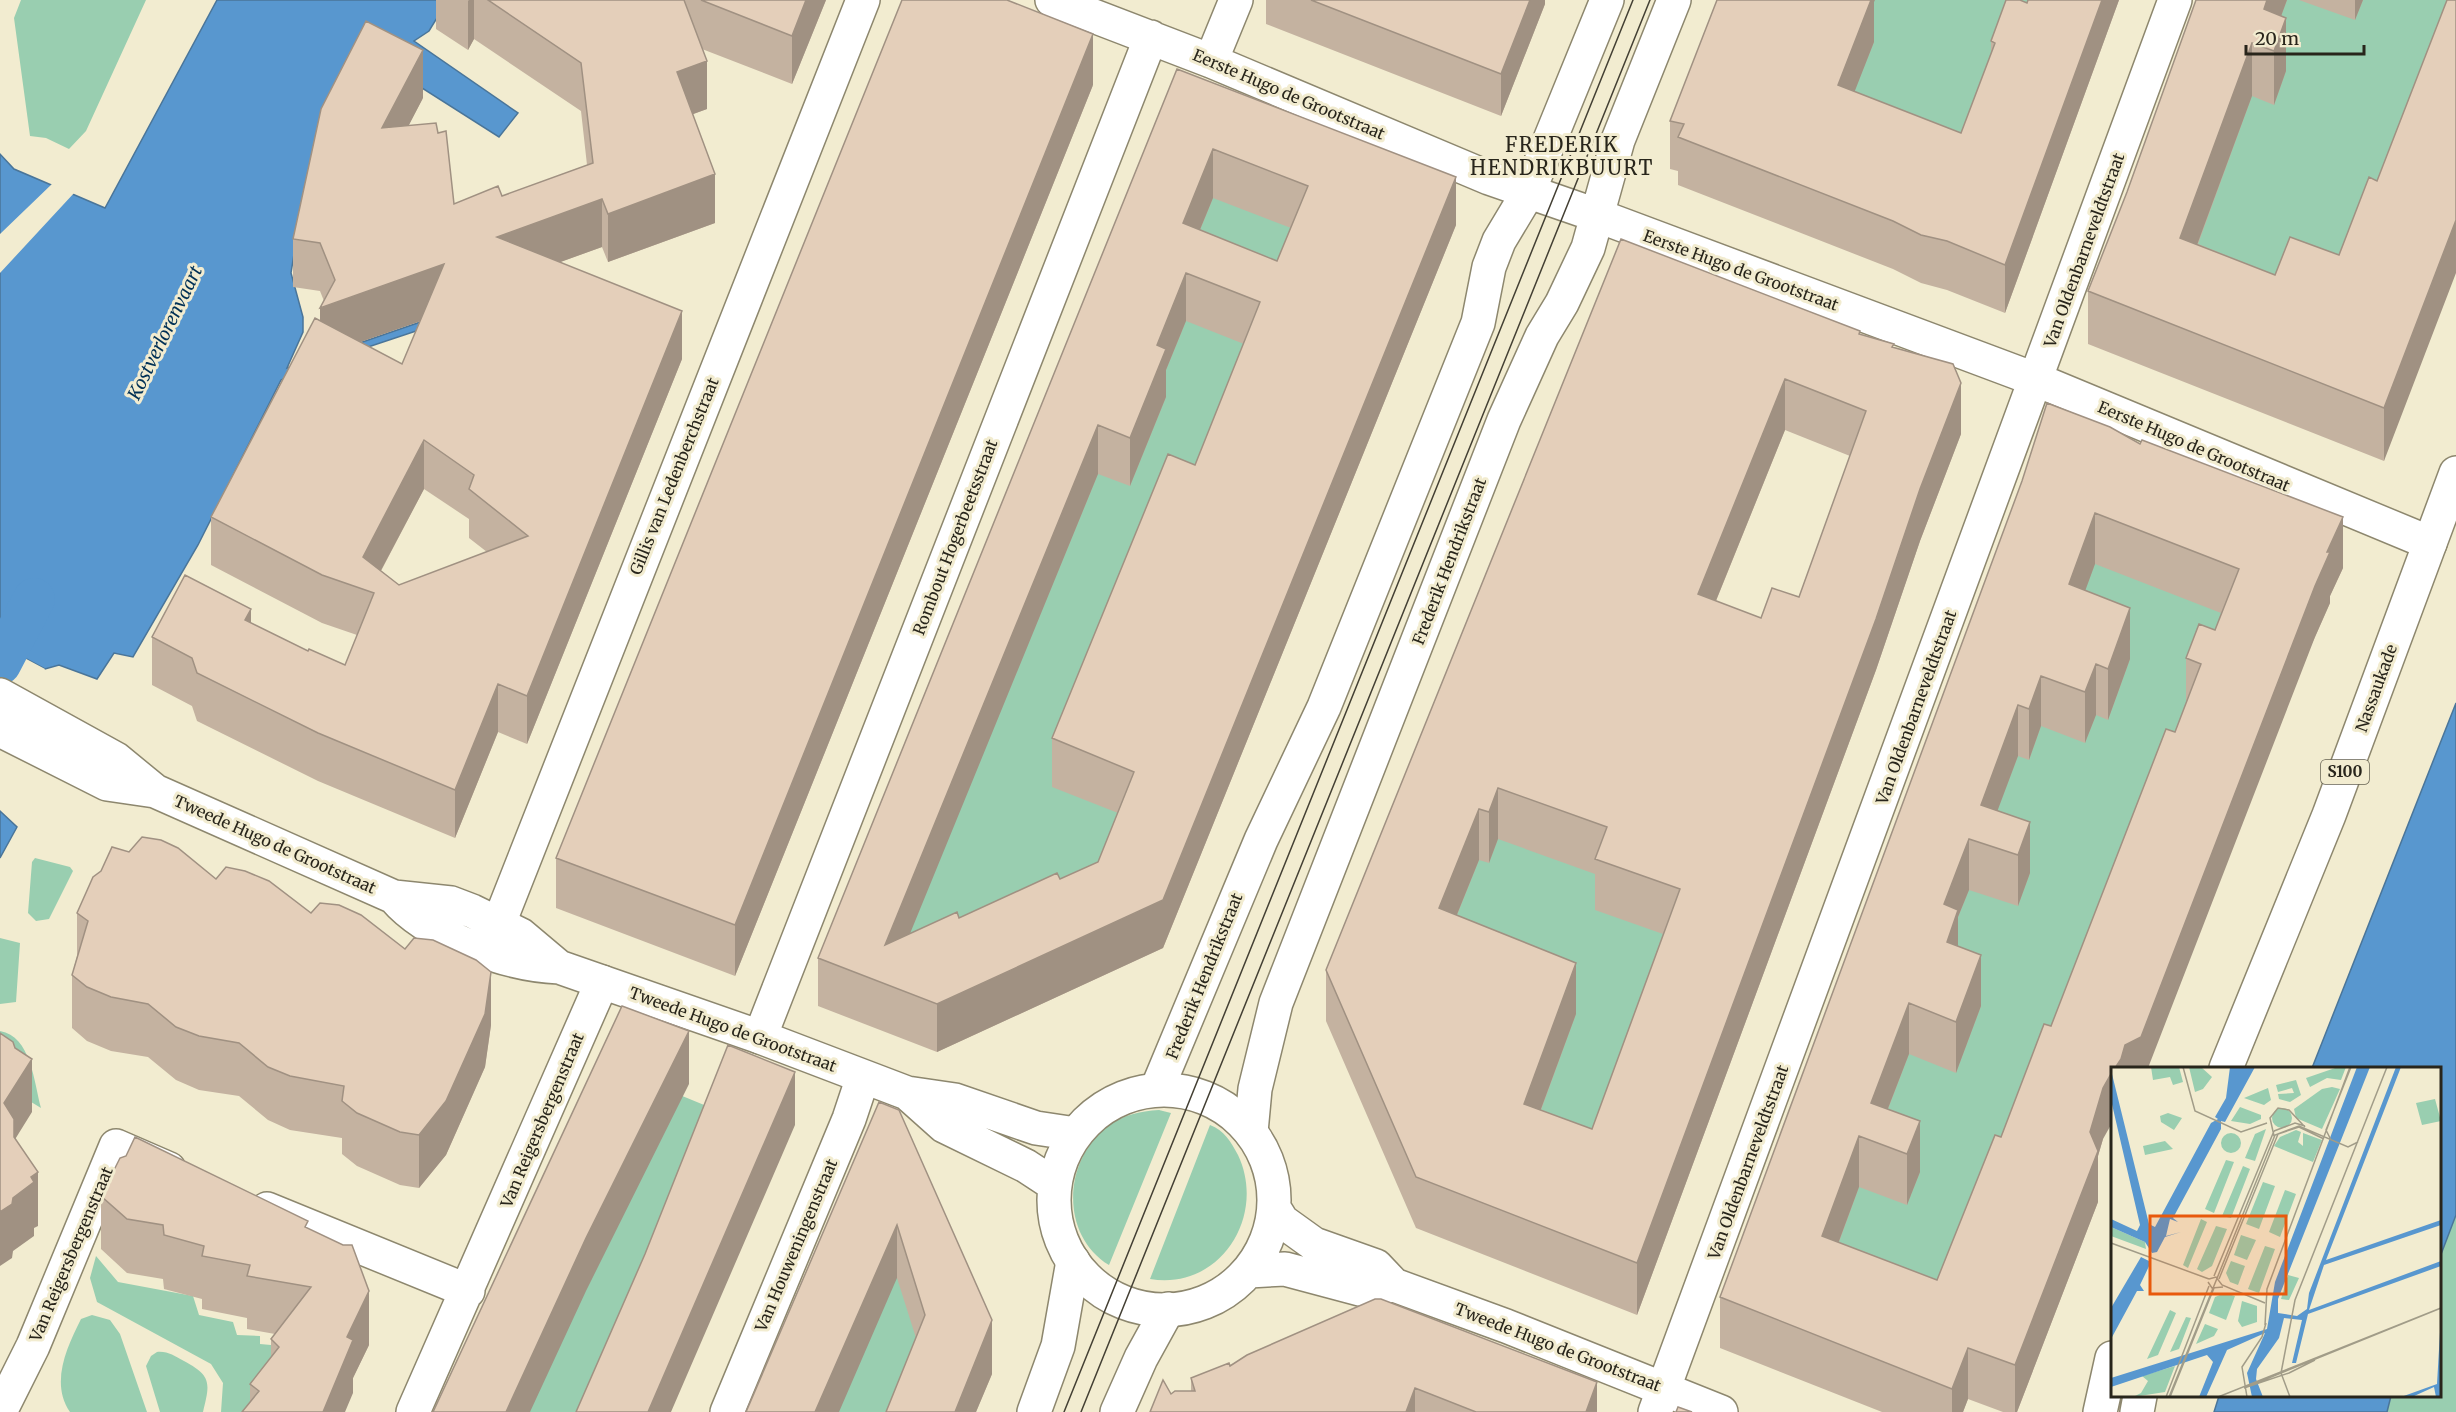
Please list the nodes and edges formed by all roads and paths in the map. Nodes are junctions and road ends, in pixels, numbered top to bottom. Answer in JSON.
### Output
{"nodes":[{"id":1,"x":863,"y":0,"type":"edge"},
{"id":2,"x":1052,"y":0,"type":"edge"},
{"id":3,"x":1236,"y":0,"type":"edge"},
{"id":4,"x":1607,"y":0,"type":"edge"},
{"id":5,"x":1674,"y":0,"type":"edge"},
{"id":6,"x":2175,"y":0,"type":"edge"},
{"id":7,"x":1151,"y":37,"type":"junction"},
{"id":8,"x":1211,"y":61,"type":"junction"},
{"id":9,"x":1529,"y":191,"type":"junction"},
{"id":10,"x":1596,"y":215,"type":"junction"},
{"id":11,"x":2037,"y":380,"type":"junction"},
{"id":12,"x":2456,"y":473,"type":"edge"},
{"id":13,"x":2430,"y":543,"type":"junction"},
{"id":14,"x":8,"y":717,"type":"edge"},
{"id":15,"x":394,"y":897,"type":"junction"},
{"id":16,"x":498,"y":923,"type":"junction"},
{"id":17,"x":487,"y":953,"type":"junction"},
{"id":18,"x":559,"y":967,"type":"junction"},
{"id":19,"x":602,"y":982,"type":"junction"},
{"id":20,"x":760,"y":1037,"type":"junction"},
{"id":21,"x":2226,"y":1067,"type":"edge"},
{"id":22,"x":863,"y":1077,"type":"junction"},
{"id":23,"x":1157,"y":1089,"type":"junction"},
{"id":24,"x":907,"y":1093,"type":"junction"},
{"id":25,"x":1251,"y":1132,"type":"junction"},
{"id":26,"x":1076,"y":1134,"type":"junction"},
{"id":27,"x":197,"y":1180,"type":"edge"},
{"id":28,"x":1055,"y":1185,"type":"junction"},
{"id":29,"x":240,"y":1198,"type":"edge"},
{"id":30,"x":1274,"y":1208,"type":"junction"},
{"id":31,"x":1073,"y":1262,"type":"junction"},
{"id":32,"x":1249,"y":1271,"type":"junction"},
{"id":33,"x":1394,"y":1285,"type":"junction"},
{"id":34,"x":468,"y":1291,"type":"junction"},
{"id":35,"x":1168,"y":1309,"type":"junction"},
{"id":36,"x":2111,"y":1362,"type":"edge"},
{"id":37,"x":2140,"y":1397,"type":"edge"},
{"id":38,"x":1659,"y":1400,"type":"edge"},
{"id":39,"x":0,"y":1412,"type":"edge"},
{"id":40,"x":413,"y":1412,"type":"edge"},
{"id":41,"x":727,"y":1412,"type":"edge"},
{"id":42,"x":1034,"y":1412,"type":"edge"},
{"id":43,"x":1117,"y":1412,"type":"edge"},
{"id":44,"x":1721,"y":1412,"type":"edge"},
{"id":45,"x":2100,"y":1412,"type":"edge"},
{"id":46,"x":2137,"y":1412,"type":"edge"}],
"edges":[{"from":1,"to":16,"type":"street","name":"Gillis van Ledenberchstraat"},
{"from":2,"to":7,"type":"street","name":"Eerste Hugo de Grootstraat"},
{"from":3,"to":8,"type":"street"},
{"from":4,"to":9,"type":"street","name":"Frederik Hendrikstraat"},
{"from":5,"to":10,"type":"street","name":"Frederik Hendrikstraat"},
{"from":6,"to":11,"type":"street","name":"Van Oldenbarneveldtstraat"},
{"from":7,"to":8,"type":"street","name":"Eerste Hugo de Grootstraat"},
{"from":7,"to":20,"type":"street","name":"Rombout Hogerbeetsstraat"},
{"from":8,"to":9,"type":"street","name":"Eerste Hugo de Grootstraat"},
{"from":9,"to":10,"type":"street","name":"Eerste Hugo de Grootstraat"},
{"from":9,"to":23,"type":"street","name":"Frederik Hendrikstraat"},
{"from":10,"to":11,"type":"street","name":"Eerste Hugo de Grootstraat"},
{"from":10,"to":25,"type":"street","name":"Frederik Hendrikstraat"},
{"from":11,"to":13,"type":"street","name":"Eerste Hugo de Grootstraat"},
{"from":11,"to":38,"type":"street","name":"Van Oldenbarneveldtstraat"},
{"from":12,"to":13,"type":"street","name":"Nassaukade","number":"S100"},
{"from":13,"to":21,"type":"street","name":"Nassaukade","number":"S100"},
{"from":14,"to":15,"type":"street","name":"Tweede Hugo de Grootstraat"},
{"from":15,"to":16,"type":"street","name":"Tweede Hugo de Grootstraat"},
{"from":15,"to":17,"type":"street","name":"Tweede Hugo de Grootstraat"},
{"from":16,"to":17,"type":"street","name":"Gillis van Ledenberchstraat"},
{"from":16,"to":18,"type":"street","name":"Tweede Hugo de Grootstraat"},
{"from":17,"to":18,"type":"street","name":"Tweede Hugo de Grootstraat"},
{"from":18,"to":19,"type":"street","name":"Tweede Hugo de Grootstraat"},
{"from":19,"to":20,"type":"street","name":"Tweede Hugo de Grootstraat"},
{"from":19,"to":34,"type":"street","name":"Van Reigersbergenstraat"},
{"from":20,"to":22,"type":"street","name":"Tweede Hugo de Grootstraat"},
{"from":22,"to":24,"type":"street","name":"Tweede Hugo de Grootstraat"},
{"from":22,"to":41,"type":"street","name":"Van Houweningenstraat"},
{"from":23,"to":25,"type":"street"},
{"from":23,"to":26,"type":"street"},
{"from":24,"to":26,"type":"street","name":"Tweede Hugo de Grootstraat"},
{"from":24,"to":28,"type":"street","name":"Tweede Hugo de Grootstraat"},
{"from":25,"to":30,"type":"street"},
{"from":26,"to":28,"type":"street"},
{"from":27,"to":39,"type":"street","name":"Van Reigersbergenstraat"},
{"from":28,"to":31,"type":"street"},
{"from":29,"to":34,"type":"street"},
{"from":30,"to":32,"type":"street"},
{"from":30,"to":33,"type":"street","name":"Tweede Hugo de Grootstraat"},
{"from":31,"to":35,"type":"street"},
{"from":31,"to":42,"type":"street"},
{"from":32,"to":33,"type":"street","name":"Tweede Hugo de Grootstraat"},
{"from":32,"to":35,"type":"street"},
{"from":33,"to":38,"type":"street","name":"Tweede Hugo de Grootstraat"},
{"from":34,"to":40,"type":"street","name":"Van Reigersbergenstraat"},
{"from":35,"to":43,"type":"street"},
{"from":36,"to":45,"type":"street"},
{"from":37,"to":46,"type":"street"},
{"from":38,"to":44,"type":"street","name":"Tweede Hugo de Grootstraat"}]}
